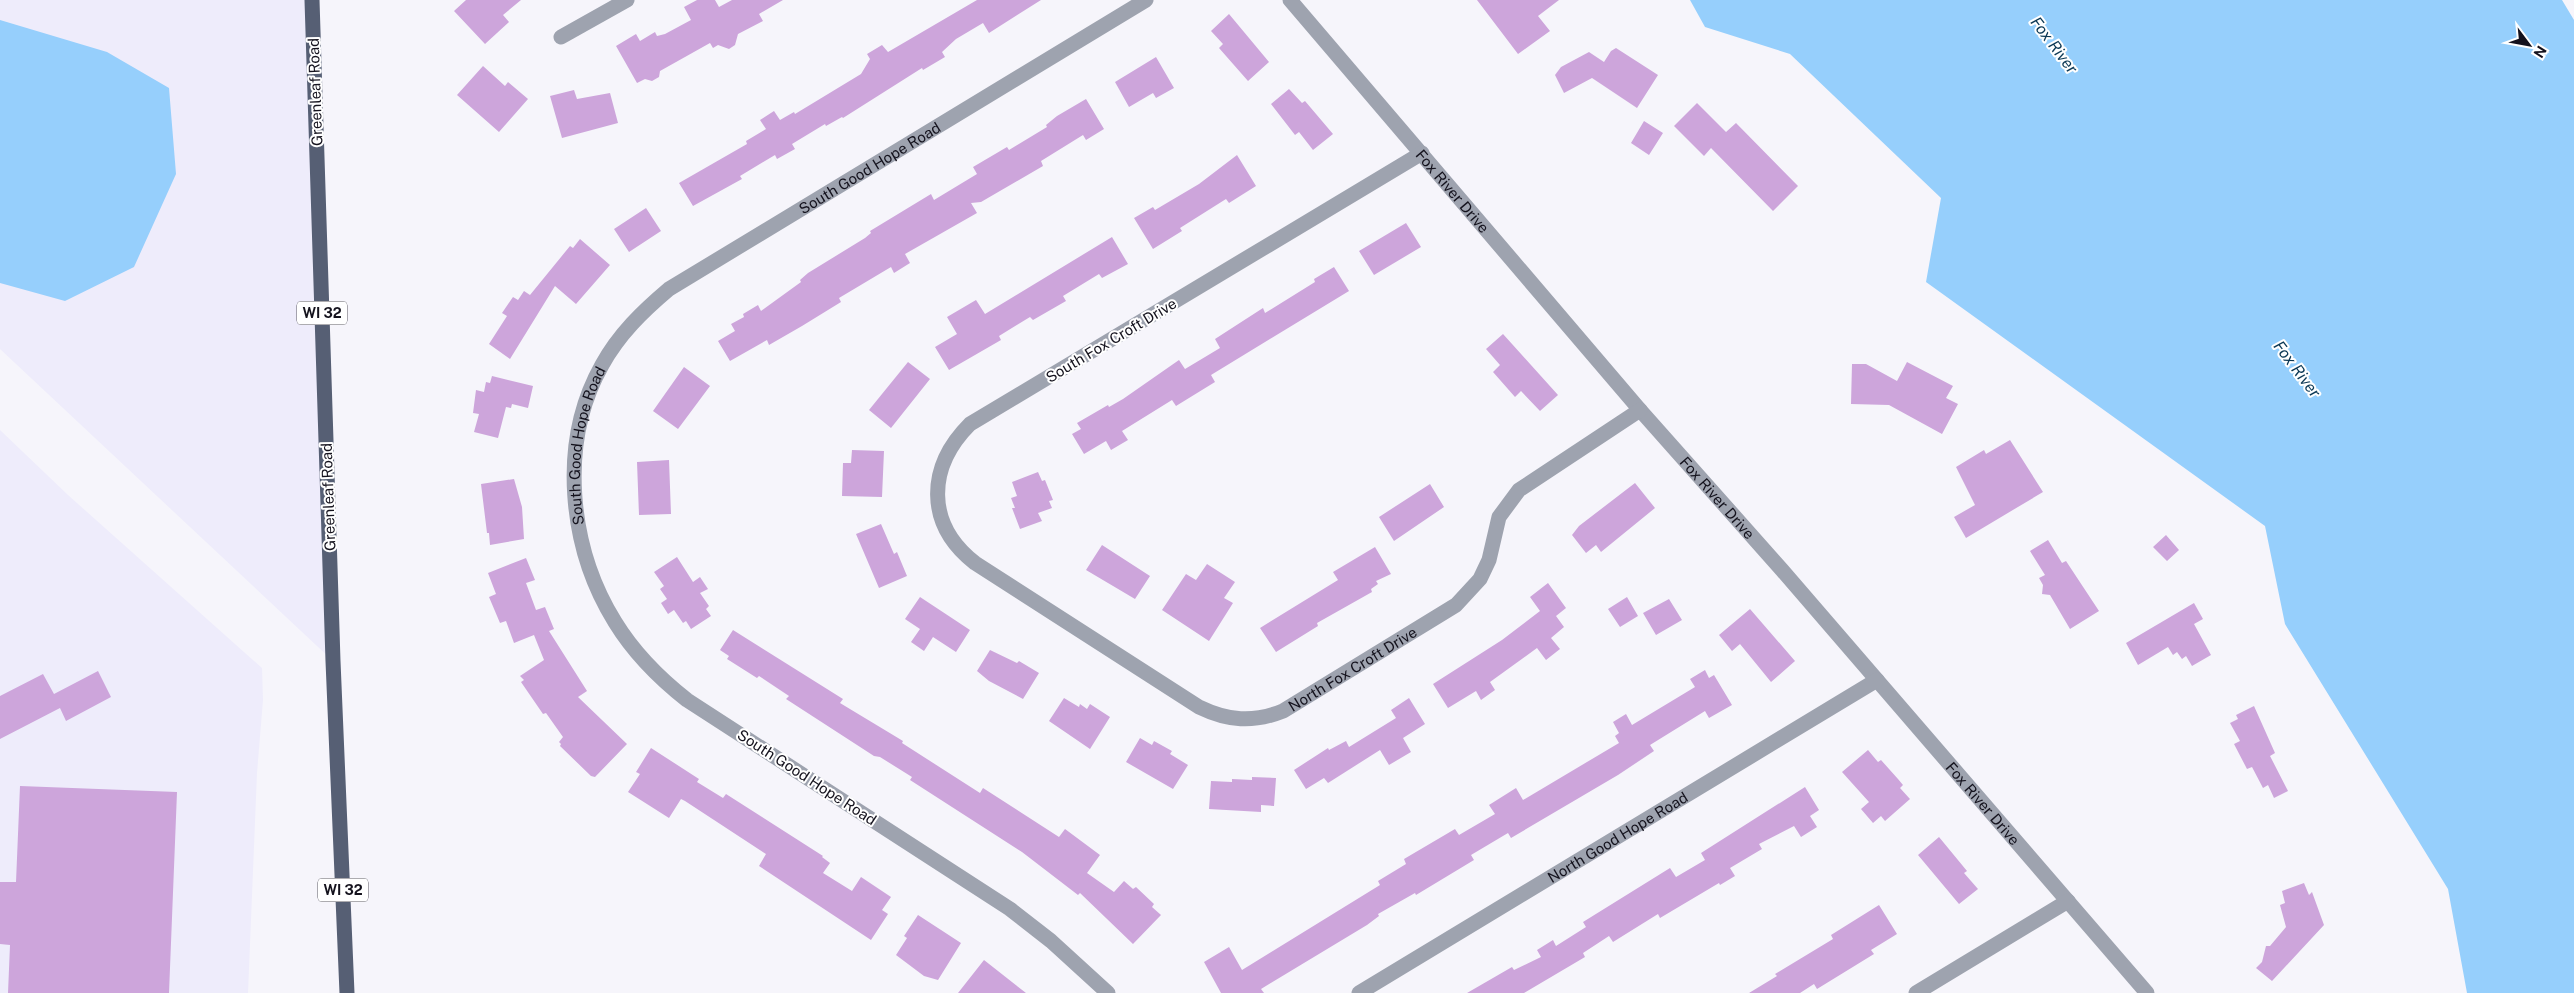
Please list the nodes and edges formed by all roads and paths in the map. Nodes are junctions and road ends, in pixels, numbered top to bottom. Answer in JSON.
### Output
{"nodes":[{"id":1,"x":312,"y":0,"type":"edge"},
{"id":2,"x":627,"y":0,"type":"edge"},
{"id":3,"x":1146,"y":0,"type":"edge"},
{"id":4,"x":1290,"y":0,"type":"edge"},
{"id":5,"x":561,"y":37,"type":"dead end"},
{"id":6,"x":1422,"y":153,"type":"junction"},
{"id":7,"x":1640,"y":410,"type":"junction"},
{"id":8,"x":1006,"y":583,"type":"joint"},
{"id":9,"x":1877,"y":680,"type":"junction"},
{"id":10,"x":2068,"y":901,"type":"junction"},
{"id":11,"x":347,"y":993,"type":"edge"},
{"id":12,"x":1108,"y":993,"type":"edge"},
{"id":13,"x":1360,"y":993,"type":"edge"},
{"id":14,"x":1916,"y":993,"type":"edge"},
{"id":15,"x":2148,"y":993,"type":"edge"}],
"edges":[{"from":1,"to":11,"type":"main road","name":"Greenleaf Road","number":"WI 32"},
{"from":2,"to":5,"type":"street"},
{"from":3,"to":12,"type":"street","name":"South Good Hope Road"},
{"from":4,"to":6,"type":"street","name":"Fox River Drive"},
{"from":6,"to":7,"type":"street","name":"Fox River Drive"},
{"from":6,"to":8,"type":"street","name":"South Fox Croft Drive"},
{"from":7,"to":8,"type":"street","name":"North Fox Croft Drive"},
{"from":7,"to":9,"type":"street","name":"Fox River Drive"},
{"from":9,"to":10,"type":"street","name":"Fox River Drive"},
{"from":9,"to":13,"type":"street","name":"North Good Hope Road"},
{"from":10,"to":14,"type":"street"},
{"from":10,"to":15,"type":"street","name":"Fox River Drive"}]}
